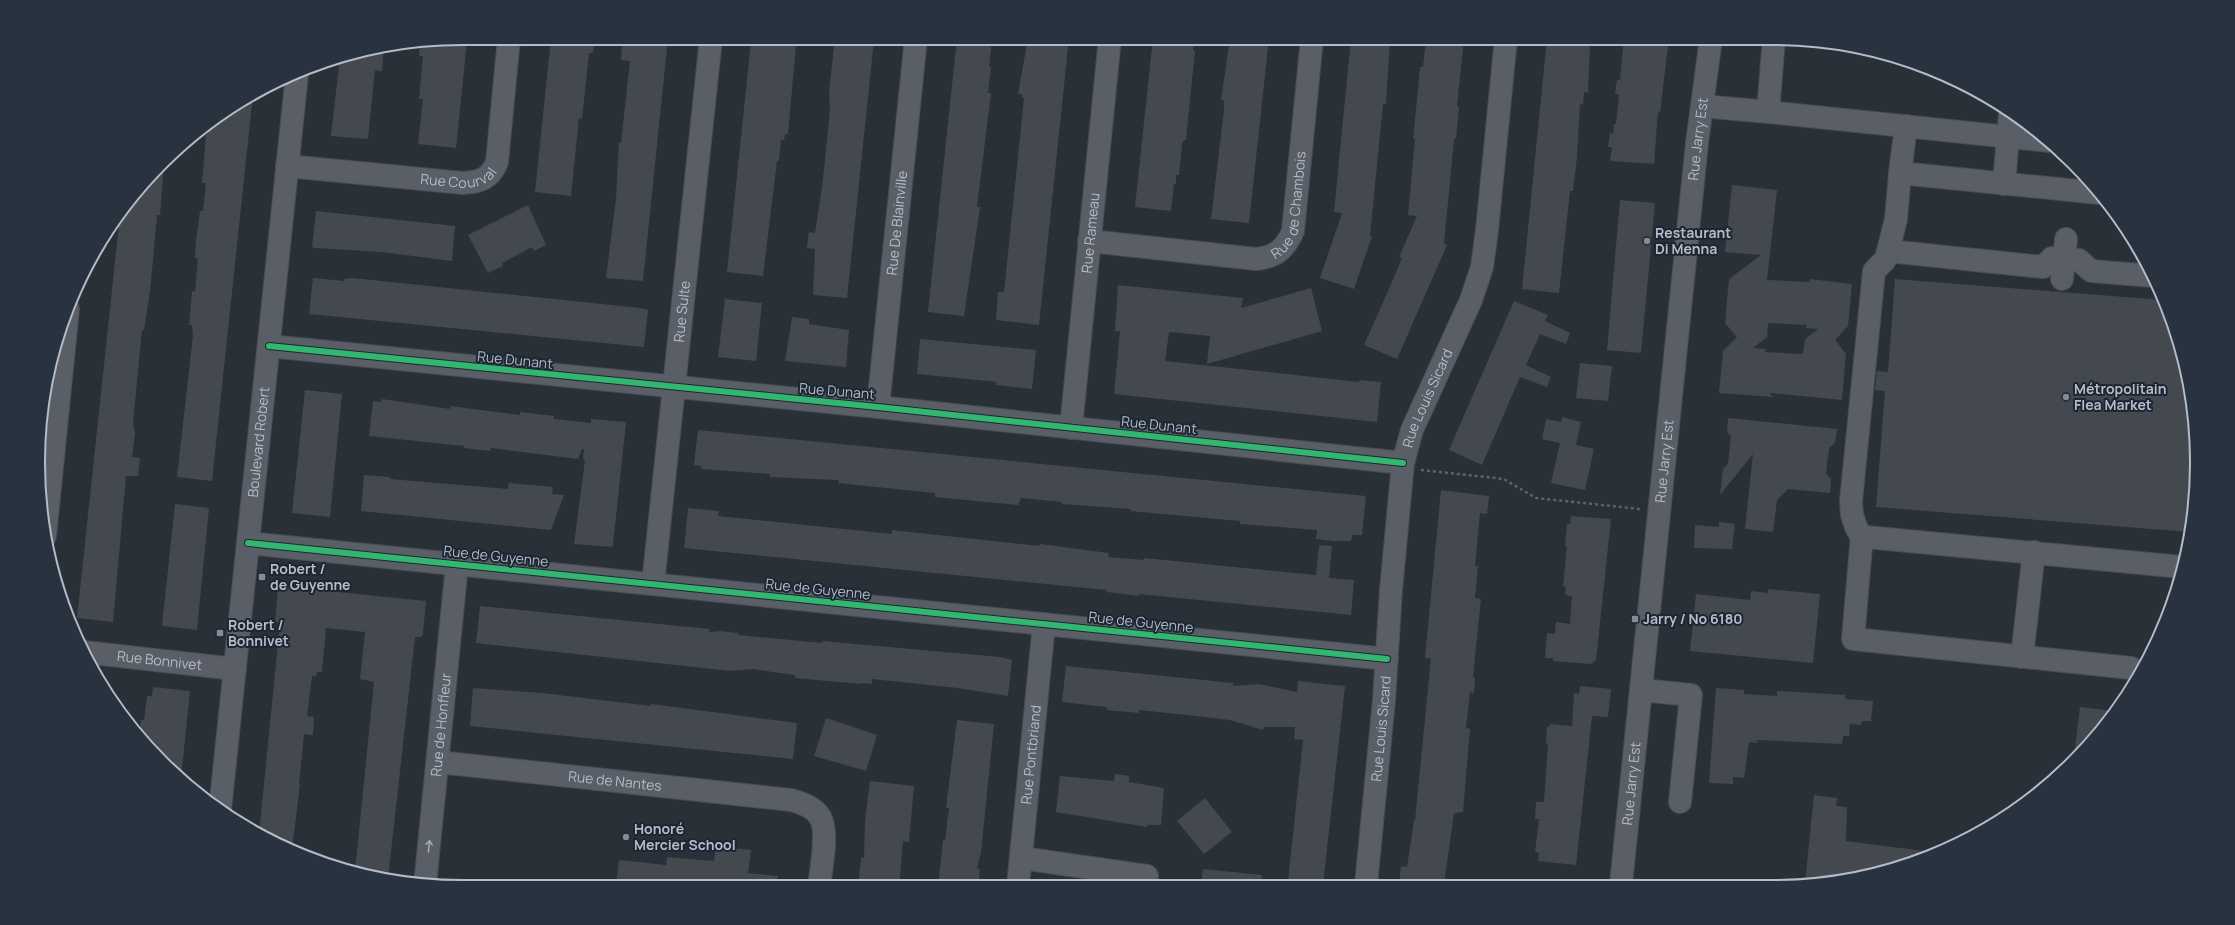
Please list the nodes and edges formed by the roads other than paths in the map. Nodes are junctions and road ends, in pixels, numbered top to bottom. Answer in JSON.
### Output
{"nodes":[{"id":1,"x":508,"y":45,"type":"edge"},
{"id":2,"x":710,"y":45,"type":"edge"},
{"id":3,"x":915,"y":45,"type":"edge"},
{"id":4,"x":1109,"y":45,"type":"edge"},
{"id":5,"x":1311,"y":45,"type":"edge"},
{"id":6,"x":1505,"y":45,"type":"edge"},
{"id":7,"x":1710,"y":45,"type":"edge"},
{"id":8,"x":1773,"y":45,"type":"edge"},
{"id":9,"x":296,"y":80,"type":"edge"},
{"id":10,"x":1702,"y":106,"type":"junction"},
{"id":11,"x":1768,"y":112,"type":"junction"},
{"id":12,"x":2010,"y":119,"type":"edge"},
{"id":13,"x":1906,"y":126,"type":"junction"},
{"id":14,"x":2008,"y":137,"type":"junction"},
{"id":15,"x":2037,"y":140,"type":"edge"},
{"id":16,"x":287,"y":166,"type":"junction"},
{"id":17,"x":1900,"y":173,"type":"junction"},
{"id":18,"x":2004,"y":184,"type":"junction"},
{"id":19,"x":2090,"y":192,"type":"edge"},
{"id":20,"x":1089,"y":241,"type":"junction"},
{"id":21,"x":1888,"y":251,"type":"junction"},
{"id":22,"x":2145,"y":275,"type":"edge"},
{"id":23,"x":63,"y":340,"type":"edge"},
{"id":24,"x":269,"y":346,"type":"junction"},
{"id":25,"x":674,"y":388,"type":"junction"},
{"id":26,"x":878,"y":407,"type":"junction"},
{"id":27,"x":1071,"y":428,"type":"junction"},
{"id":28,"x":1402,"y":465,"type":"junction"},
{"id":29,"x":48,"y":506,"type":"edge"},
{"id":30,"x":1862,"y":535,"type":"junction"},
{"id":31,"x":248,"y":543,"type":"junction"},
{"id":32,"x":2034,"y":552,"type":"junction"},
{"id":33,"x":457,"y":564,"type":"junction"},
{"id":34,"x":2177,"y":566,"type":"edge"},
{"id":35,"x":653,"y":584,"type":"junction"},
{"id":36,"x":1044,"y":624,"type":"junction"},
{"id":37,"x":91,"y":653,"type":"edge"},
{"id":38,"x":2022,"y":657,"type":"junction"},
{"id":39,"x":1387,"y":659,"type":"junction"},
{"id":40,"x":2131,"y":668,"type":"dead end"},
{"id":41,"x":235,"y":669,"type":"junction"},
{"id":42,"x":1641,"y":690,"type":"junction"},
{"id":43,"x":438,"y":762,"type":"junction"},
{"id":44,"x":1680,"y":802,"type":"dead end"},
{"id":45,"x":221,"y":803,"type":"edge"},
{"id":46,"x":1021,"y":858,"type":"junction"},
{"id":47,"x":1147,"y":876,"type":"dead end"},
{"id":48,"x":426,"y":878,"type":"edge"},
{"id":49,"x":820,"y":880,"type":"edge"},
{"id":50,"x":1019,"y":880,"type":"edge"},
{"id":51,"x":1366,"y":880,"type":"edge"},
{"id":52,"x":1621,"y":880,"type":"edge"}],
"edges":[{"from":1,"to":16,"type":"street","name":"Rue Courval"},
{"from":2,"to":25,"type":"street","name":"Rue Sulte"},
{"from":3,"to":26,"type":"street","name":"Rue De Blainville"},
{"from":4,"to":20,"type":"street","name":"Rue Rameau"},
{"from":5,"to":20,"type":"street","name":"Rue de Chambois"},
{"from":6,"to":28,"type":"street","name":"Rue Louis Sicard"},
{"from":7,"to":10,"type":"street","name":"Rue Jarry Est"},
{"from":8,"to":11,"type":"street"},
{"from":9,"to":16,"type":"street","name":"Boulevard Robert"},
{"from":10,"to":11,"type":"street"},
{"from":10,"to":42,"type":"street","name":"Rue Jarry Est"},
{"from":11,"to":13,"type":"street"},
{"from":12,"to":14,"type":"street"},
{"from":13,"to":14,"type":"street"},
{"from":13,"to":17,"type":"street"},
{"from":14,"to":15,"type":"street"},
{"from":14,"to":18,"type":"street"},
{"from":16,"to":24,"type":"street","name":"Boulevard Robert"},
{"from":17,"to":18,"type":"street"},
{"from":17,"to":21,"type":"street"},
{"from":18,"to":19,"type":"street"},
{"from":20,"to":27,"type":"street","name":"Rue Rameau"},
{"from":21,"to":22,"type":"street"},
{"from":21,"to":30,"type":"street"},
{"from":23,"to":29,"type":"street"},
{"from":24,"to":25,"type":"street","name":"Rue Dunant"},
{"from":24,"to":31,"type":"street","name":"Boulevard Robert"},
{"from":25,"to":26,"type":"street","name":"Rue Dunant"},
{"from":25,"to":35,"type":"street","name":"Rue Sulte"},
{"from":26,"to":27,"type":"street","name":"Rue Dunant"},
{"from":27,"to":28,"type":"street","name":"Rue Dunant"},
{"from":28,"to":39,"type":"street","name":"Rue Louis Sicard"},
{"from":30,"to":32,"type":"street"},
{"from":30,"to":38,"type":"street"},
{"from":31,"to":33,"type":"street","name":"Rue de Guyenne"},
{"from":31,"to":41,"type":"street","name":"Boulevard Robert"},
{"from":32,"to":34,"type":"street"},
{"from":32,"to":38,"type":"street"},
{"from":33,"to":35,"type":"street","name":"Rue de Guyenne"},
{"from":33,"to":43,"type":"street","name":"Rue de Honfleur"},
{"from":35,"to":36,"type":"street","name":"Rue de Guyenne"},
{"from":36,"to":39,"type":"street","name":"Rue de Guyenne"},
{"from":36,"to":46,"type":"street","name":"Rue Pontbriand"},
{"from":37,"to":41,"type":"street","name":"Rue Bonnivet"},
{"from":38,"to":40,"type":"street"},
{"from":39,"to":51,"type":"street","name":"Rue Louis Sicard"},
{"from":41,"to":45,"type":"street","name":"Boulevard Robert"},
{"from":42,"to":44,"type":"street"},
{"from":42,"to":52,"type":"street","name":"Rue Jarry Est"},
{"from":48,"to":43,"type":"street","name":"Rue de Honfleur","one_way":true},
{"from":43,"to":49,"type":"street","name":"Rue de Nantes"},
{"from":46,"to":47,"type":"street"},
{"from":46,"to":50,"type":"street","name":"Rue Pontbriand"}]}
